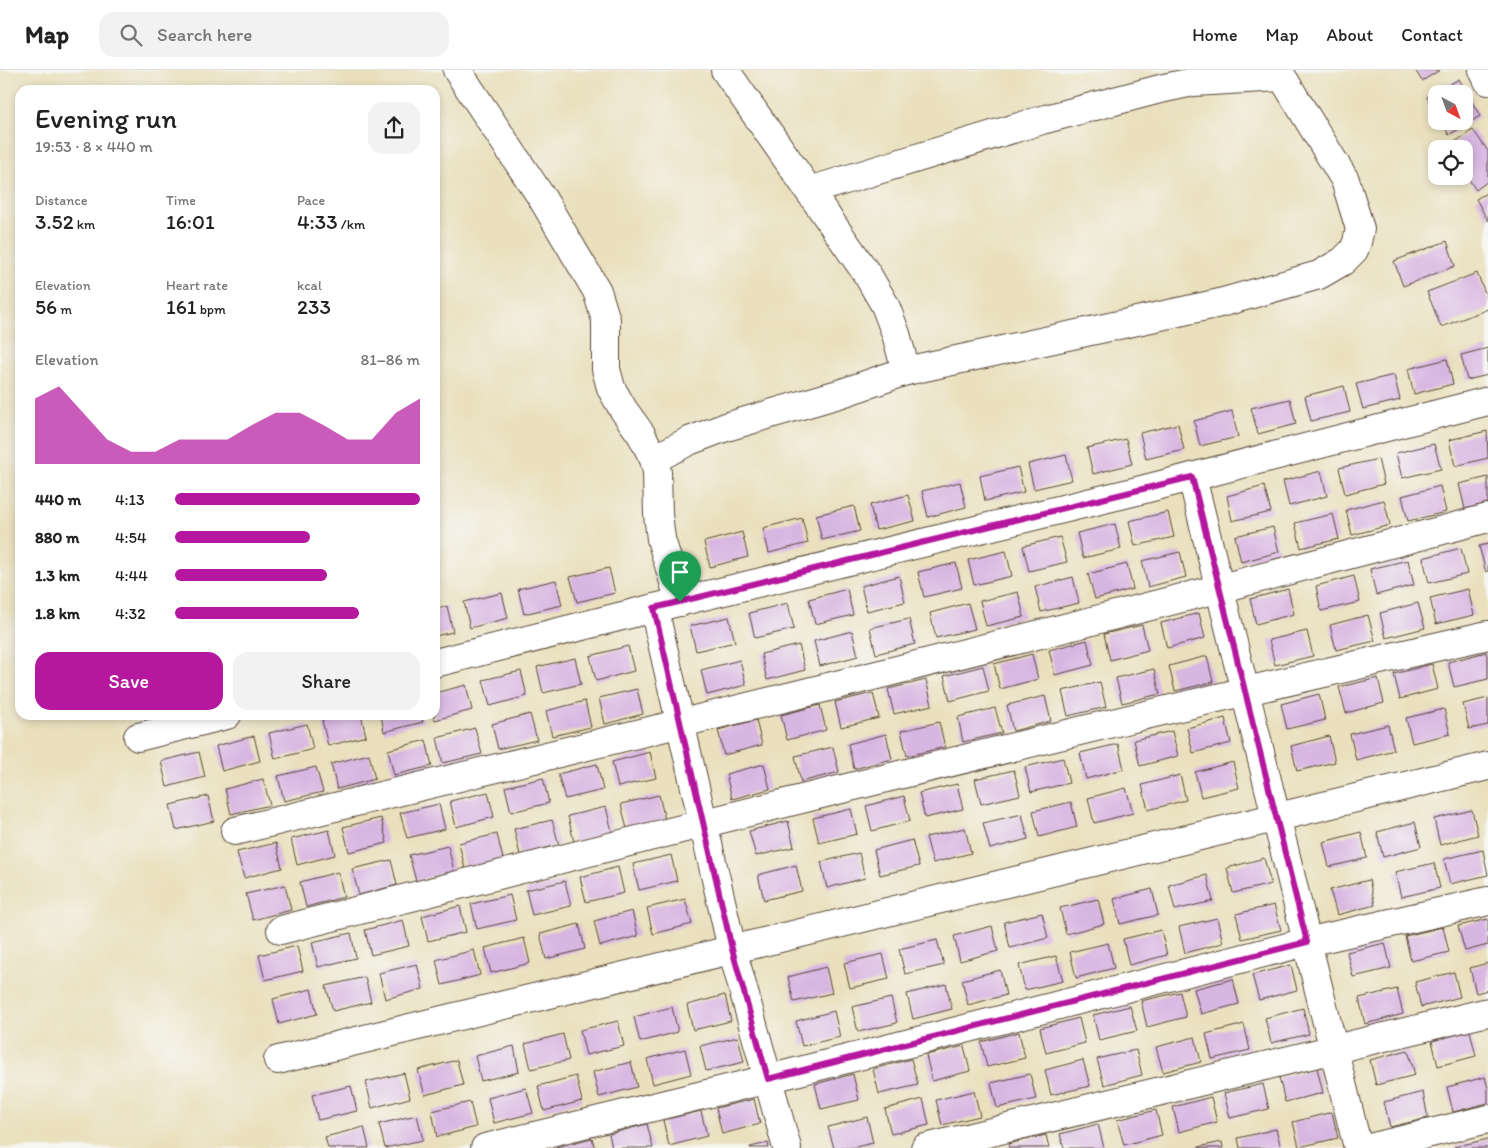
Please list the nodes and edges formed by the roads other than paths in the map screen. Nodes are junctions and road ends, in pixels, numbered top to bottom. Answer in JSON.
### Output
{"nodes":[{"id":1,"x":457,"y":70,"type":"edge"},
{"id":2,"x":724,"y":70,"type":"edge"},
{"id":3,"x":1483,"y":70,"type":"edge"},
{"id":4,"x":1280,"y":73,"type":"edge"},
{"id":5,"x":1488,"y":81,"type":"edge"},
{"id":6,"x":809,"y":191,"type":"junction"},
{"id":7,"x":906,"y":371,"type":"junction"},
{"id":8,"x":1488,"y":401,"type":"edge"},
{"id":9,"x":654,"y":459,"type":"junction"},
{"id":10,"x":1192,"y":477,"type":"junction"},
{"id":11,"x":1488,"y":518,"type":"edge"},
{"id":12,"x":1220,"y":590,"type":"junction"},
{"id":13,"x":680,"y":602,"type":"junction"},
{"id":14,"x":654,"y":608,"type":"junction"},
{"id":15,"x":1488,"y":635,"type":"edge"},
{"id":16,"x":440,"y":662,"type":"edge"},
{"id":17,"x":1245,"y":690,"type":"junction"},
{"id":18,"x":207,"y":720,"type":"edge"},
{"id":19,"x":680,"y":724,"type":"junction"},
{"id":20,"x":138,"y":737,"type":"dead end"},
{"id":21,"x":1488,"y":766,"type":"edge"},
{"id":22,"x":1276,"y":817,"type":"junction"},
{"id":23,"x":703,"y":823,"type":"junction"},
{"id":24,"x":235,"y":831,"type":"dead end"},
{"id":25,"x":1488,"y":901,"type":"edge"},
{"id":26,"x":281,"y":930,"type":"dead end"},
{"id":27,"x":1307,"y":942,"type":"junction"},
{"id":28,"x":732,"y":949,"type":"junction"},
{"id":29,"x":1488,"y":1012,"type":"edge"},
{"id":30,"x":1334,"y":1050,"type":"junction"},
{"id":31,"x":278,"y":1060,"type":"dead end"},
{"id":32,"x":768,"y":1079,"type":"junction"},
{"id":33,"x":1488,"y":1119,"type":"edge"},
{"id":34,"x":485,"y":1148,"type":"edge"},
{"id":35,"x":787,"y":1148,"type":"edge"},
{"id":36,"x":926,"y":1148,"type":"edge"},
{"id":37,"x":1358,"y":1148,"type":"edge"},
{"id":38,"x":1368,"y":1148,"type":"edge"}],
"edges":[{"from":1,"to":9,"type":"street"},
{"from":2,"to":6,"type":"street"},
{"from":3,"to":5,"type":"street"},
{"from":4,"to":6,"type":"street"},
{"from":4,"to":7,"type":"street"},
{"from":6,"to":7,"type":"street"},
{"from":7,"to":9,"type":"street"},
{"from":8,"to":10,"type":"street"},
{"from":9,"to":13,"type":"street"},
{"from":10,"to":12,"type":"street"},
{"from":10,"to":13,"type":"street"},
{"from":11,"to":12,"type":"street"},
{"from":12,"to":17,"type":"street"},
{"from":12,"to":19,"type":"street"},
{"from":13,"to":14,"type":"street"},
{"from":14,"to":16,"type":"street"},
{"from":14,"to":19,"type":"street"},
{"from":15,"to":17,"type":"street"},
{"from":17,"to":22,"type":"street"},
{"from":17,"to":23,"type":"street"},
{"from":18,"to":20,"type":"street"},
{"from":19,"to":23,"type":"street"},
{"from":19,"to":24,"type":"street"},
{"from":21,"to":22,"type":"street"},
{"from":22,"to":27,"type":"street"},
{"from":22,"to":28,"type":"street"},
{"from":23,"to":26,"type":"street"},
{"from":23,"to":28,"type":"street"},
{"from":25,"to":27,"type":"street"},
{"from":27,"to":30,"type":"street"},
{"from":27,"to":32,"type":"street"},
{"from":28,"to":31,"type":"street"},
{"from":28,"to":32,"type":"street"},
{"from":29,"to":30,"type":"street"},
{"from":30,"to":36,"type":"street"},
{"from":30,"to":37,"type":"street"},
{"from":32,"to":34,"type":"street"},
{"from":32,"to":35,"type":"street"},
{"from":33,"to":38,"type":"street"}]}
